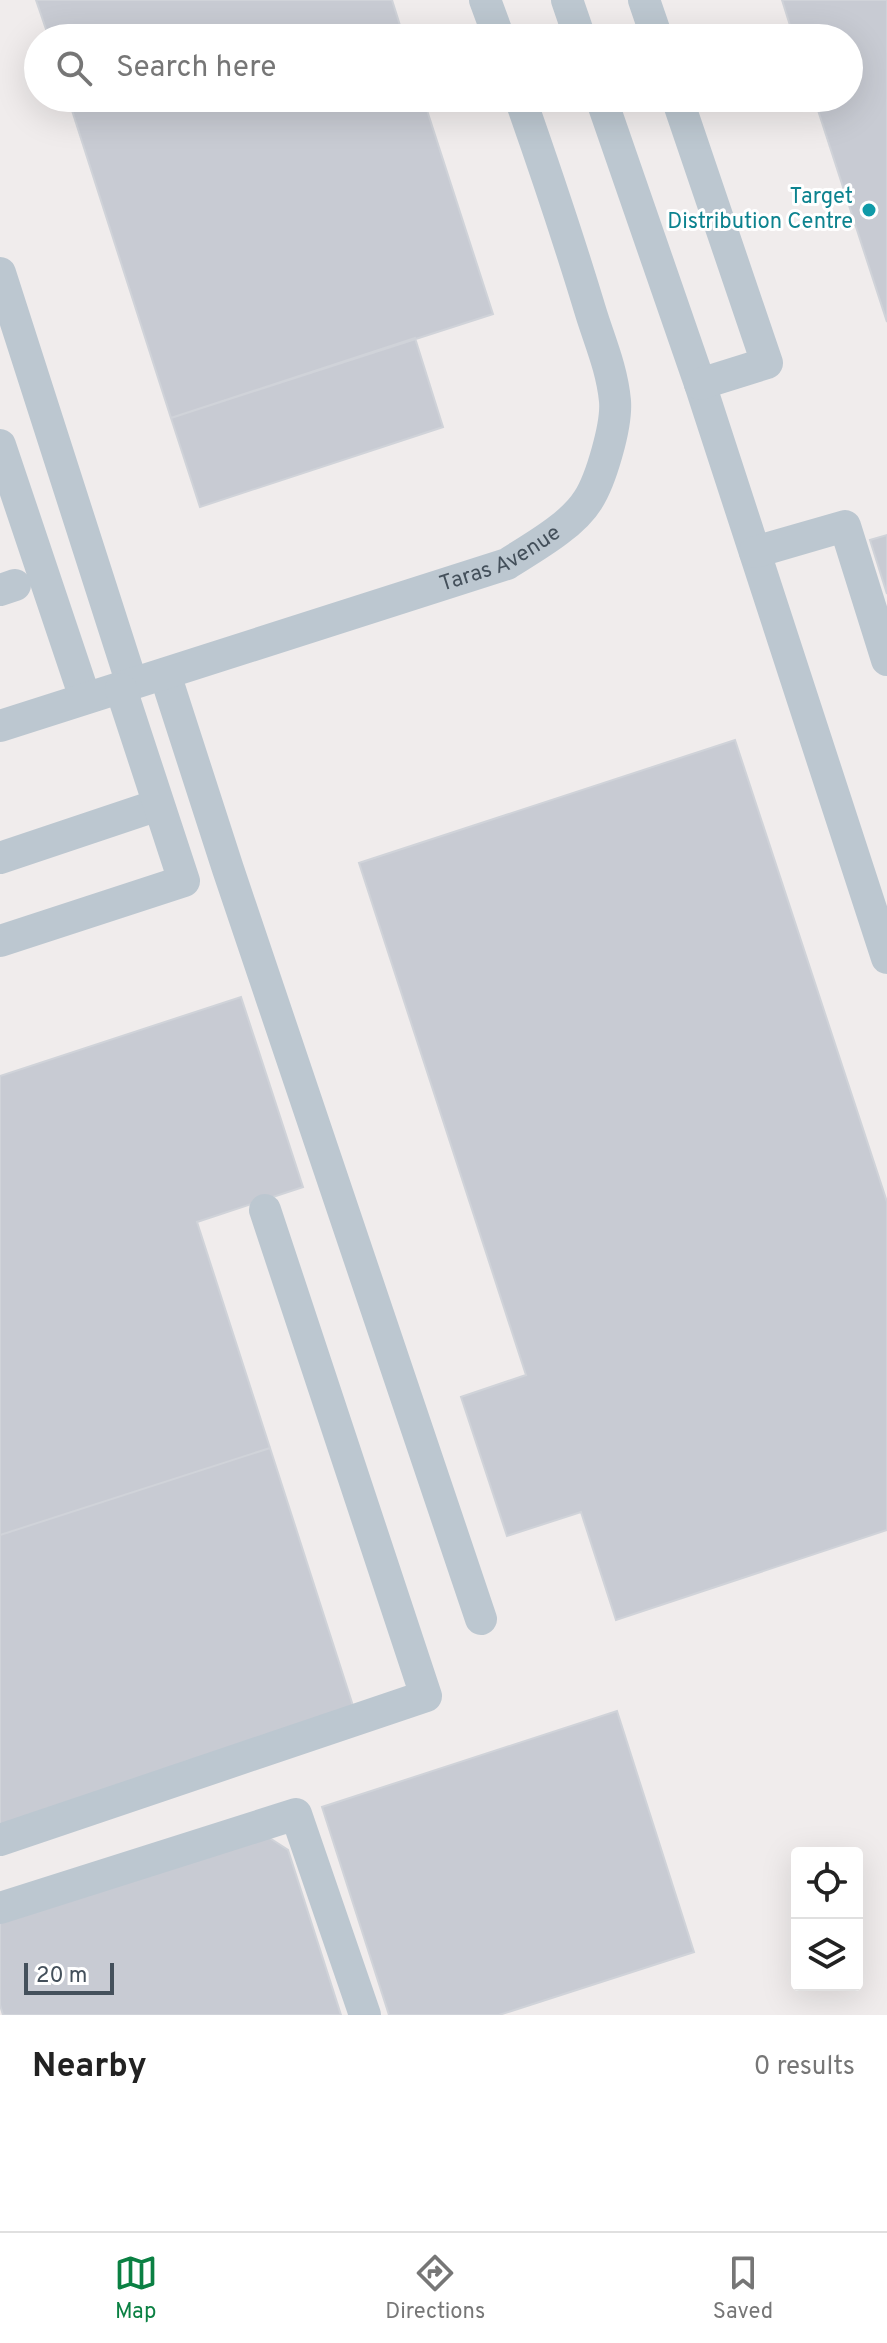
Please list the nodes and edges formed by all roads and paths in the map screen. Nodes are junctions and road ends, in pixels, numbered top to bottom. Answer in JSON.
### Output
{"nodes":[{"id":1,"x":485,"y":0,"type":"edge"},
{"id":2,"x":567,"y":0,"type":"edge"},
{"id":3,"x":644,"y":0,"type":"edge"},
{"id":4,"x":494,"y":24,"type":"edge"},
{"id":5,"x":575,"y":24,"type":"edge"},
{"id":6,"x":652,"y":24,"type":"edge"},
{"id":7,"x":525,"y":112,"type":"edge"},
{"id":8,"x":606,"y":112,"type":"edge"},
{"id":9,"x":682,"y":112,"type":"edge"},
{"id":10,"x":0,"y":273,"type":"edge"},
{"id":11,"x":700,"y":384,"type":"junction"},
{"id":12,"x":0,"y":445,"type":"edge"},
{"id":13,"x":755,"y":552,"type":"junction"},
{"id":14,"x":887,"y":660,"type":"edge"},
{"id":15,"x":165,"y":674,"type":"junction"},
{"id":16,"x":126,"y":687,"type":"junction"},
{"id":17,"x":85,"y":698,"type":"junction"},
{"id":18,"x":0,"y":726,"type":"edge"},
{"id":19,"x":158,"y":805,"type":"junction"},
{"id":20,"x":0,"y":858,"type":"edge"},
{"id":21,"x":0,"y":941,"type":"edge"},
{"id":22,"x":887,"y":958,"type":"edge"},
{"id":23,"x":265,"y":1210,"type":"dead end"},
{"id":24,"x":481,"y":1619,"type":"dead end"},
{"id":25,"x":0,"y":1840,"type":"edge"},
{"id":26,"x":0,"y":1908,"type":"edge"},
{"id":27,"x":365,"y":2015,"type":"edge"}],
"edges":[{"from":1,"to":4,"type":"lane"},
{"from":2,"to":5,"type":"lane"},
{"from":3,"to":6,"type":"lane"},
{"from":7,"to":15,"type":"lane","name":"Taras Avenue"},
{"from":8,"to":11,"type":"lane"},
{"from":9,"to":11,"type":"lane"},
{"from":10,"to":16,"type":"lane"},
{"from":11,"to":13,"type":"lane"},
{"from":12,"to":17,"type":"lane"},
{"from":13,"to":14,"type":"lane"},
{"from":13,"to":22,"type":"lane"},
{"from":15,"to":16,"type":"lane","name":"Taras Avenue"},
{"from":15,"to":24,"type":"lane"},
{"from":16,"to":17,"type":"lane","name":"Taras Avenue"},
{"from":16,"to":19,"type":"lane"},
{"from":17,"to":18,"type":"lane","name":"Taras Avenue"},
{"from":19,"to":20,"type":"lane"},
{"from":19,"to":21,"type":"lane"},
{"from":23,"to":25,"type":"lane"},
{"from":26,"to":27,"type":"lane"}]}
